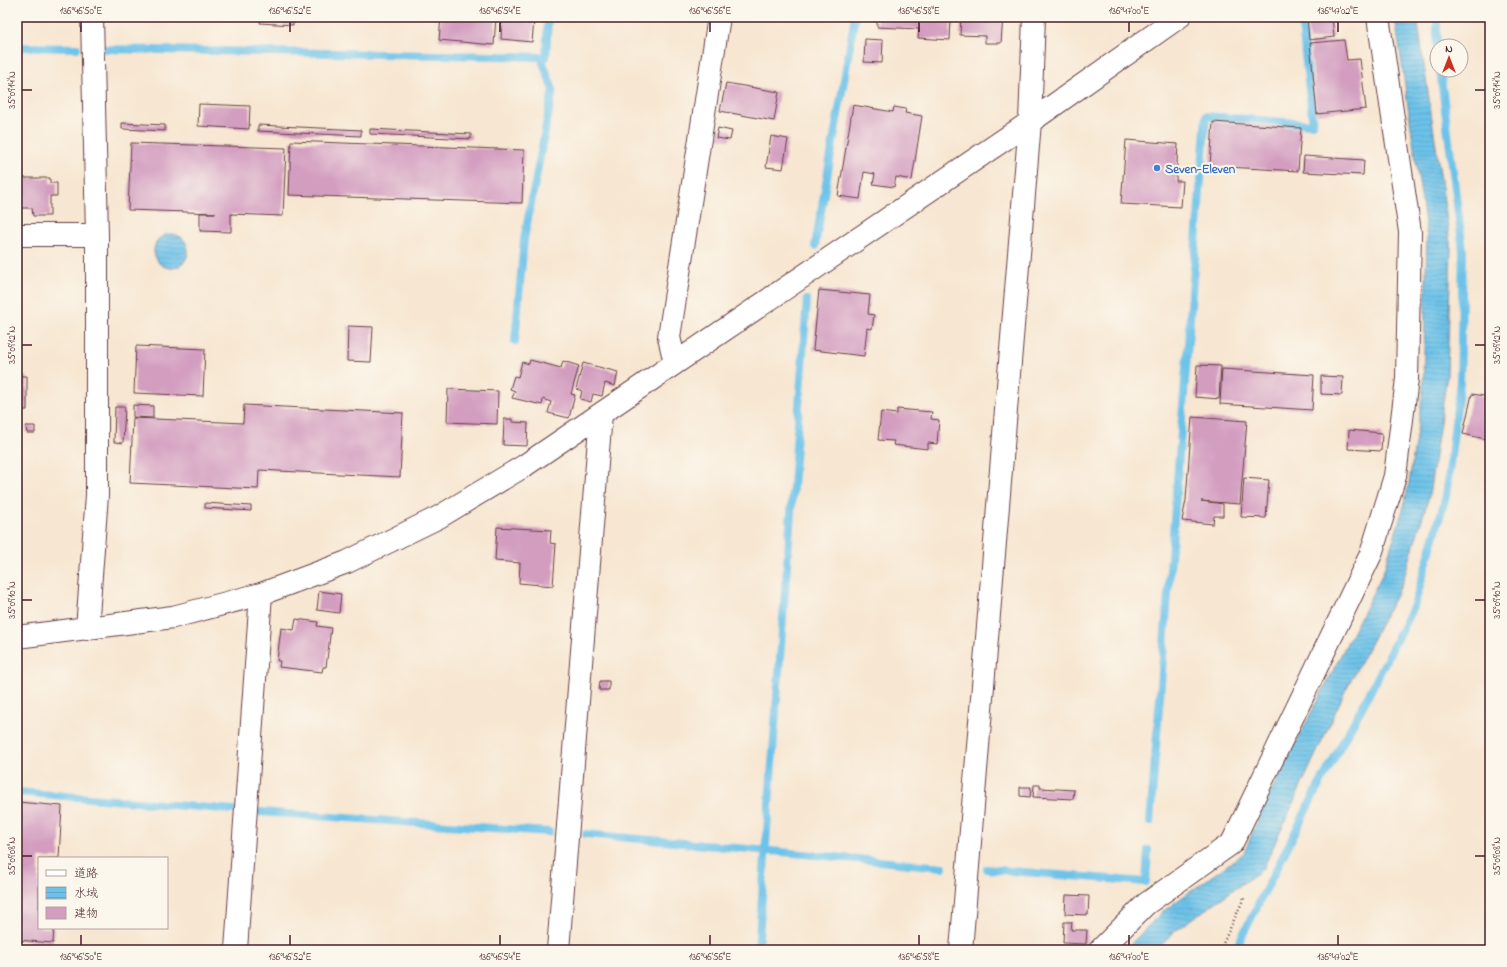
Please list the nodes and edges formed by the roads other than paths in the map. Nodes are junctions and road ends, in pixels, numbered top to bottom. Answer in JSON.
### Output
{"nodes":[{"id":1,"x":92,"y":17,"type":"edge"},
{"id":2,"x":719,"y":17,"type":"edge"},
{"id":3,"x":1034,"y":17,"type":"edge"},
{"id":4,"x":1179,"y":17,"type":"edge"},
{"id":5,"x":1378,"y":17,"type":"edge"},
{"id":6,"x":1030,"y":122,"type":"junction"},
{"id":7,"x":17,"y":235,"type":"edge"},
{"id":8,"x":97,"y":235,"type":"junction"},
{"id":9,"x":675,"y":363,"type":"junction"},
{"id":10,"x":601,"y":414,"type":"junction"},
{"id":11,"x":261,"y":594,"type":"junction"},
{"id":12,"x":87,"y":629,"type":"junction"},
{"id":13,"x":17,"y":638,"type":"edge"},
{"id":14,"x":236,"y":950,"type":"edge"},
{"id":15,"x":558,"y":950,"type":"edge"},
{"id":16,"x":961,"y":950,"type":"edge"},
{"id":17,"x":1100,"y":950,"type":"edge"}],
"edges":[{"from":1,"to":8,"type":"street"},
{"from":2,"to":9,"type":"street"},
{"from":3,"to":6,"type":"street"},
{"from":4,"to":6,"type":"street"},
{"from":5,"to":17,"type":"street"},
{"from":6,"to":9,"type":"street"},
{"from":6,"to":16,"type":"street"},
{"from":7,"to":8,"type":"street"},
{"from":8,"to":12,"type":"street"},
{"from":9,"to":10,"type":"street"},
{"from":10,"to":11,"type":"street"},
{"from":10,"to":15,"type":"street"},
{"from":11,"to":12,"type":"street"},
{"from":11,"to":14,"type":"street"},
{"from":12,"to":13,"type":"street"}]}
